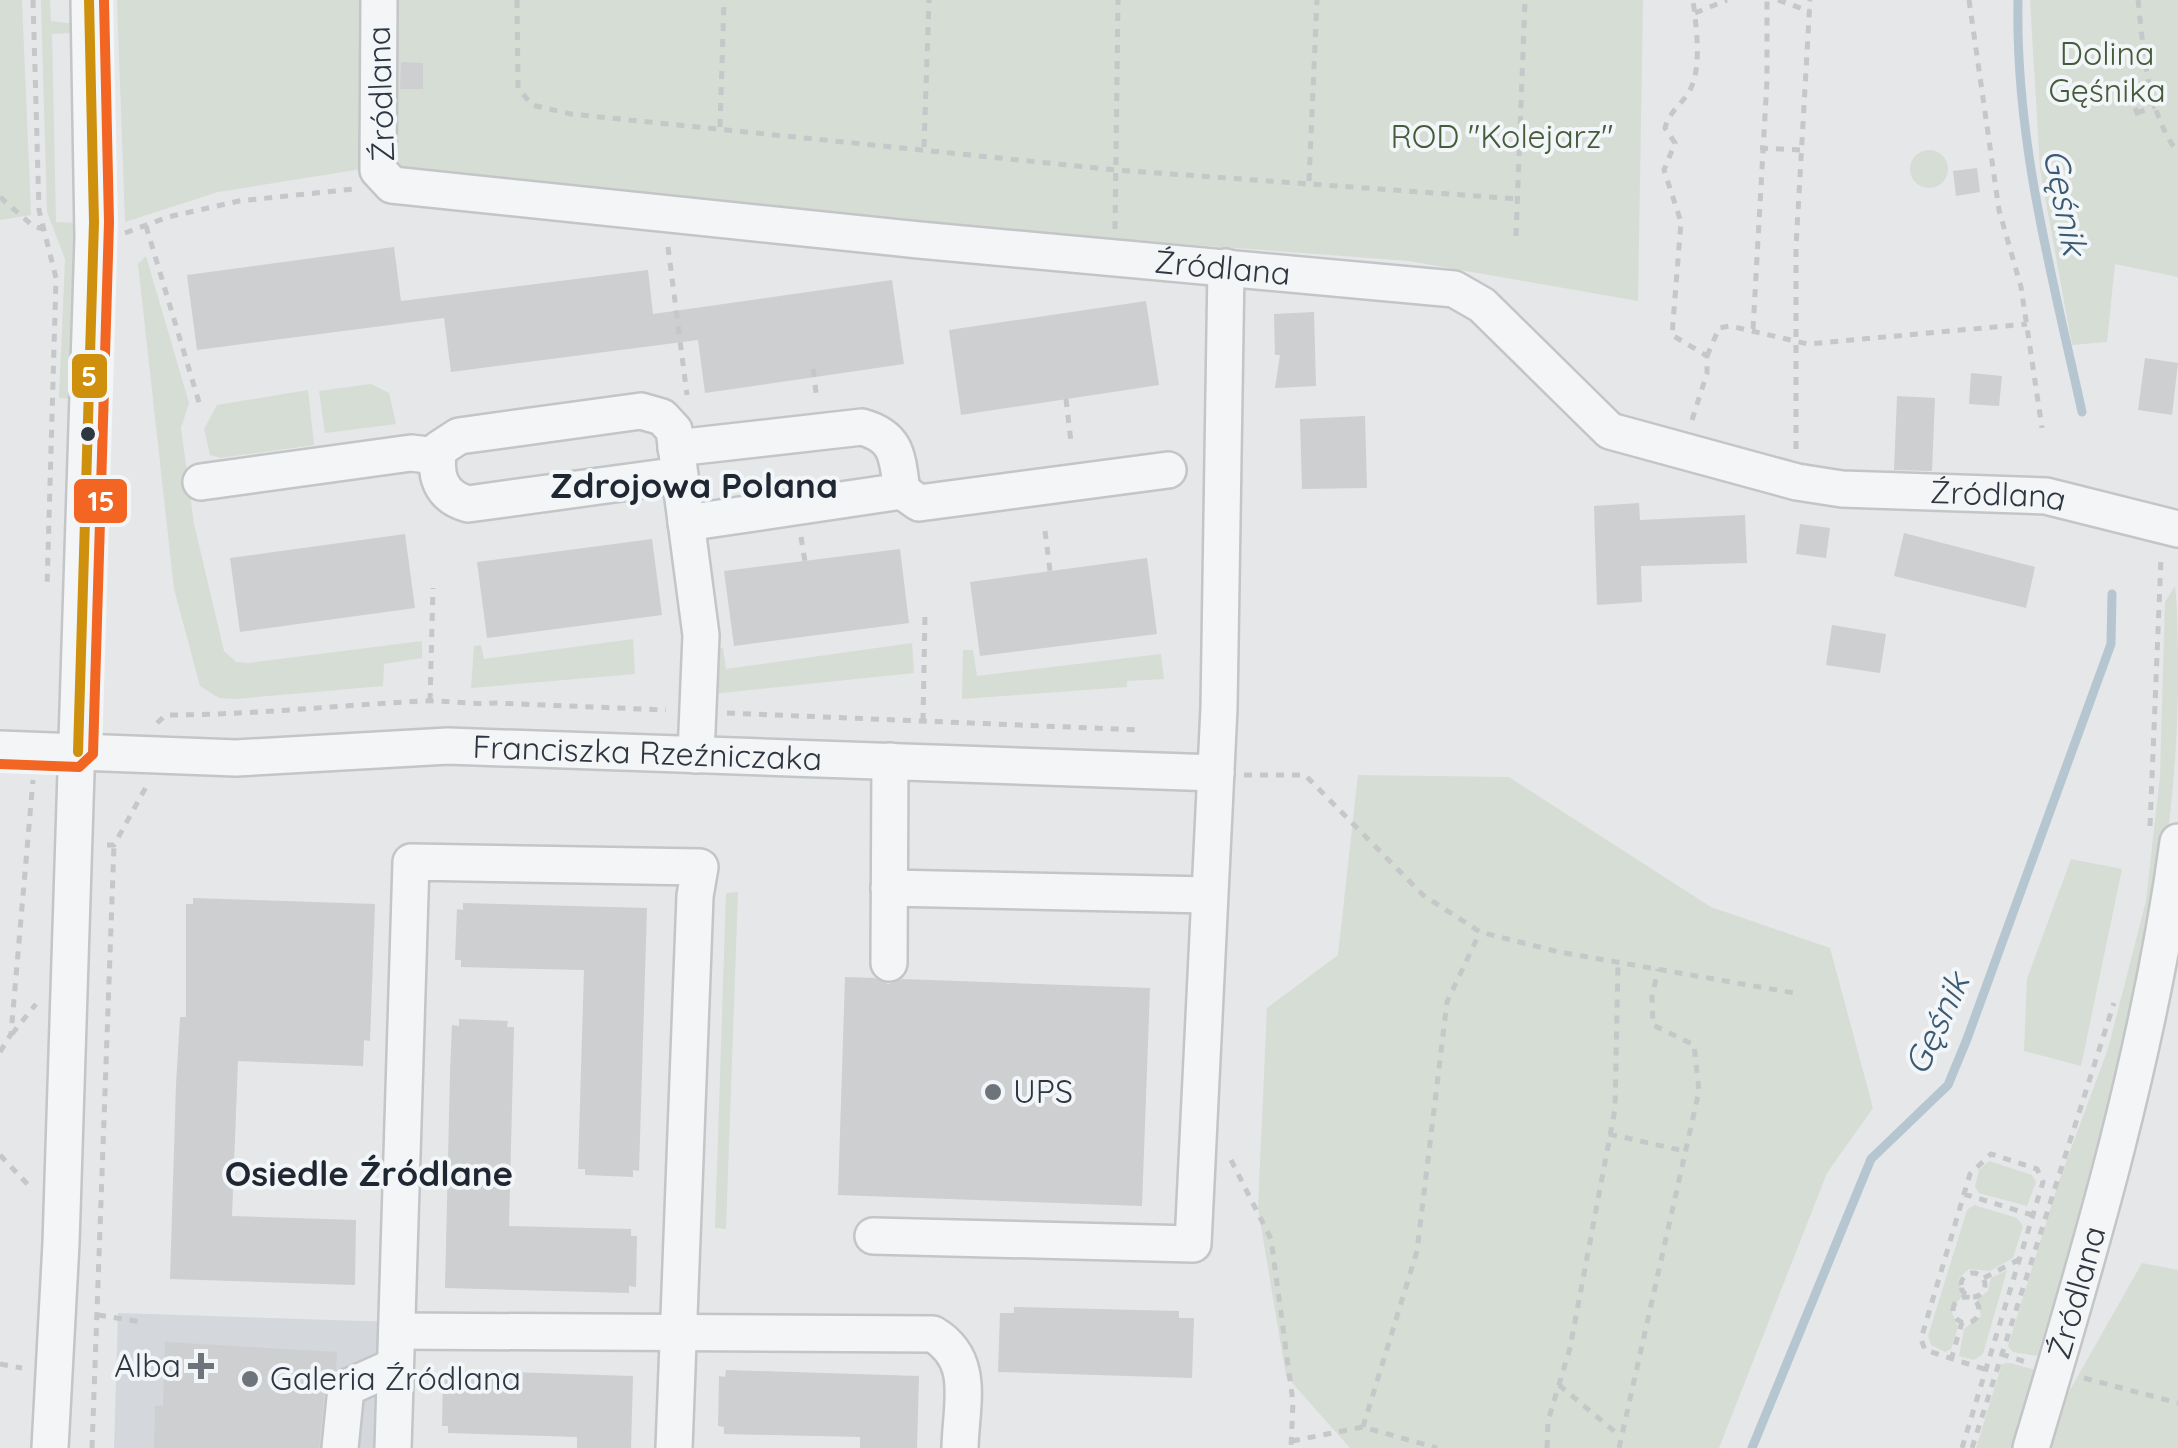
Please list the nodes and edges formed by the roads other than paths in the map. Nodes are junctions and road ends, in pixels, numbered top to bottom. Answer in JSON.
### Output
{"nodes":[{"id":1,"x":89,"y":0,"type":"edge"},
{"id":2,"x":379,"y":0,"type":"edge"},
{"id":3,"x":1226,"y":266,"type":"junction"},
{"id":4,"x":438,"y":456,"type":"junction"},
{"id":5,"x":678,"y":462,"type":"junction"},
{"id":6,"x":1168,"y":470,"type":"dead end"},
{"id":7,"x":201,"y":482,"type":"dead end"},
{"id":8,"x":902,"y":491,"type":"junction"},
{"id":9,"x":686,"y":523,"type":"junction"},
{"id":10,"x":2169,"y":528,"type":"edge"},
{"id":11,"x":0,"y":750,"type":"edge"},
{"id":12,"x":78,"y":752,"type":"junction"},
{"id":13,"x":696,"y":755,"type":"junction"},
{"id":14,"x":890,"y":761,"type":"junction"},
{"id":15,"x":1235,"y":769,"type":"junction"},
{"id":16,"x":2164,"y":838,"type":"edge"},
{"id":17,"x":889,"y":888,"type":"junction"},
{"id":18,"x":1208,"y":895,"type":"junction"},
{"id":19,"x":889,"y":963,"type":"dead end"},
{"id":20,"x":873,"y":1236,"type":"dead end"},
{"id":21,"x":676,"y":1336,"type":"junction"},
{"id":22,"x":396,"y":1348,"type":"junction"},
{"id":23,"x":50,"y":1448,"type":"edge"},
{"id":24,"x":340,"y":1448,"type":"edge"},
{"id":25,"x":392,"y":1448,"type":"edge"},
{"id":26,"x":674,"y":1448,"type":"edge"},
{"id":27,"x":960,"y":1448,"type":"edge"},
{"id":28,"x":2031,"y":1448,"type":"edge"}],
"edges":[{"from":1,"to":12,"type":"street"},
{"from":2,"to":3,"type":"street","name":"Źródlana"},
{"from":3,"to":10,"type":"street","name":"Źródlana"},
{"from":3,"to":15,"type":"street"},
{"from":4,"to":5,"type":"street"},
{"from":4,"to":5,"type":"street"},
{"from":4,"to":7,"type":"street"},
{"from":5,"to":8,"type":"street"},
{"from":5,"to":9,"type":"street"},
{"from":6,"to":8,"type":"street"},
{"from":8,"to":9,"type":"street"},
{"from":9,"to":13,"type":"street"},
{"from":11,"to":12,"type":"street","name":"Franciszka Rzeźniczaka"},
{"from":12,"to":13,"type":"street","name":"Franciszka Rzeźniczaka"},
{"from":12,"to":23,"type":"street"},
{"from":13,"to":14,"type":"street","name":"Franciszka Rzeźniczaka"},
{"from":14,"to":15,"type":"street","name":"Franciszka Rzeźniczaka"},
{"from":14,"to":17,"type":"street"},
{"from":15,"to":18,"type":"street"},
{"from":16,"to":28,"type":"street","name":"Źródlana"},
{"from":17,"to":18,"type":"street"},
{"from":17,"to":19,"type":"street"},
{"from":18,"to":20,"type":"street"},
{"from":21,"to":22,"type":"street"},
{"from":21,"to":22,"type":"street"},
{"from":21,"to":26,"type":"street"},
{"from":21,"to":27,"type":"street"},
{"from":22,"to":24,"type":"street"},
{"from":22,"to":25,"type":"street"}]}
